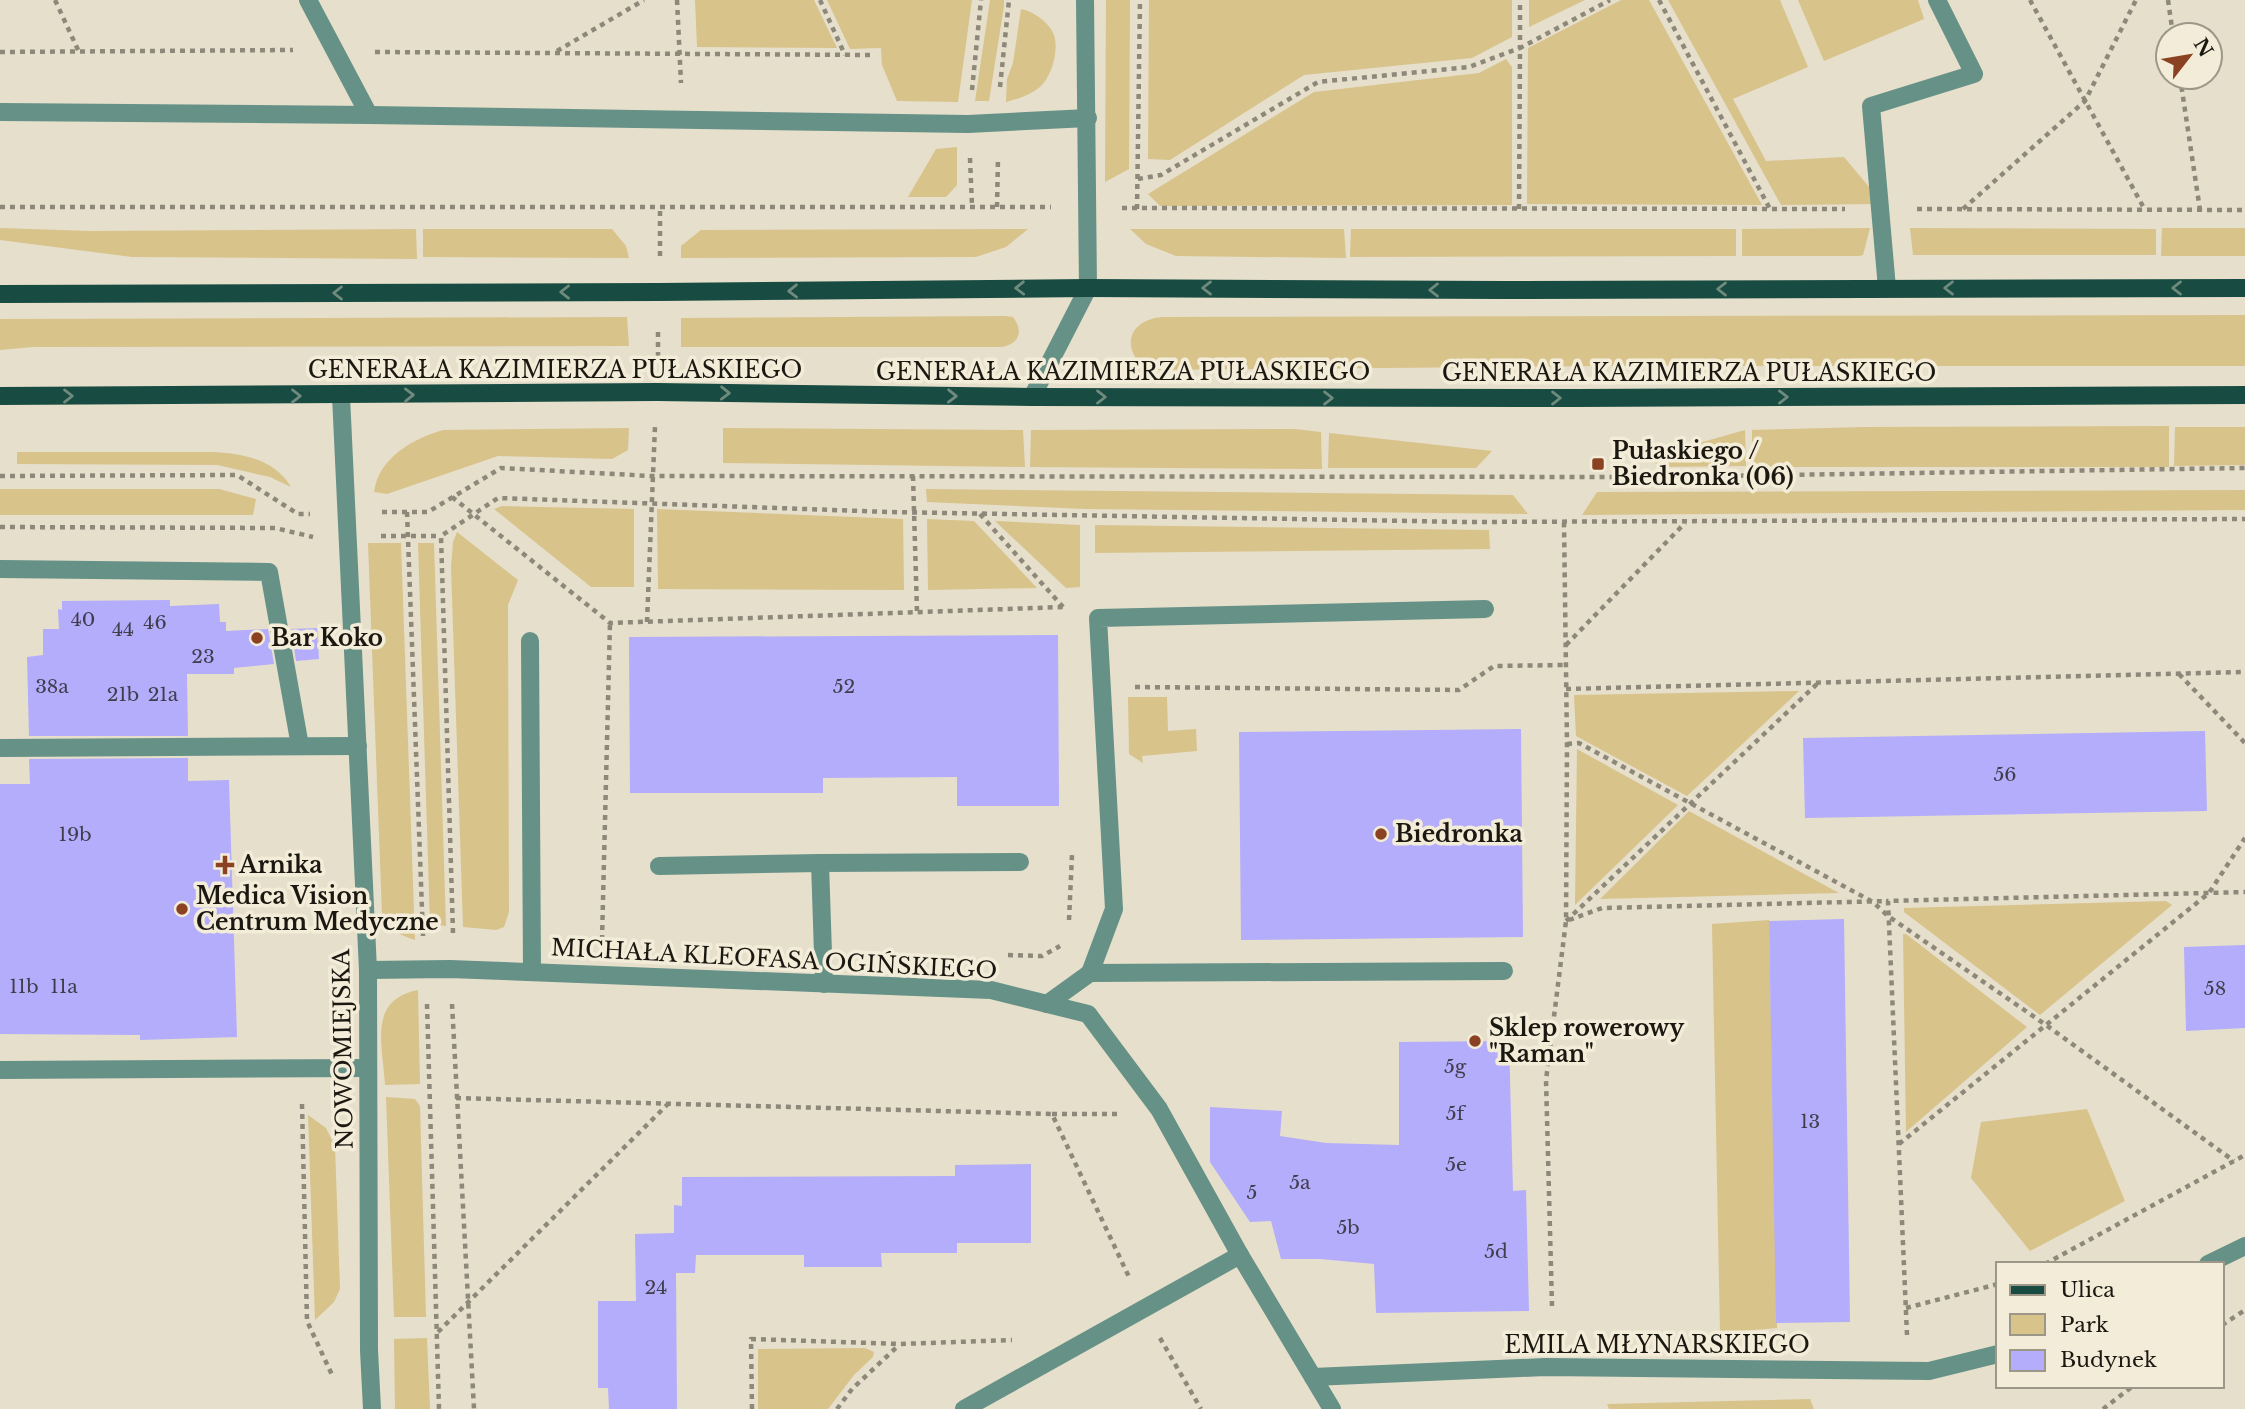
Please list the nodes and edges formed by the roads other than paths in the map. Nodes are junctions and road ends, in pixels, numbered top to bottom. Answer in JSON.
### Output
{"nodes":[{"id":1,"x":308,"y":0,"type":"edge"},
{"id":2,"x":1085,"y":0,"type":"edge"},
{"id":3,"x":1937,"y":0,"type":"edge"},
{"id":4,"x":0,"y":112,"type":"edge"},
{"id":5,"x":369,"y":115,"type":"junction"},
{"id":6,"x":1087,"y":118,"type":"junction"},
{"id":7,"x":1088,"y":288,"type":"junction"},
{"id":8,"x":1887,"y":288,"type":"junction"},
{"id":9,"x":2245,"y":288,"type":"edge"},
{"id":10,"x":0,"y":294,"type":"edge"},
{"id":11,"x":2245,"y":395,"type":"edge"},
{"id":12,"x":341,"y":396,"type":"junction"},
{"id":13,"x":0,"y":397,"type":"edge"},
{"id":14,"x":1032,"y":397,"type":"junction"},
{"id":15,"x":0,"y":569,"type":"edge"},
{"id":16,"x":1485,"y":609,"type":"dead end"},
{"id":17,"x":530,"y":641,"type":"dead end"},
{"id":18,"x":358,"y":746,"type":"junction"},
{"id":19,"x":300,"y":747,"type":"junction"},
{"id":20,"x":0,"y":748,"type":"edge"},
{"id":21,"x":1020,"y":862,"type":"dead end"},
{"id":22,"x":820,"y":863,"type":"junction"},
{"id":23,"x":659,"y":866,"type":"dead end"},
{"id":24,"x":368,"y":970,"type":"junction"},
{"id":25,"x":1504,"y":971,"type":"dead end"},
{"id":26,"x":532,"y":972,"type":"junction"},
{"id":27,"x":1090,"y":973,"type":"junction"},
{"id":28,"x":824,"y":984,"type":"junction"},
{"id":29,"x":1047,"y":1004,"type":"junction"},
{"id":30,"x":368,"y":1068,"type":"junction"},
{"id":31,"x":0,"y":1070,"type":"edge"},
{"id":32,"x":2245,"y":1246,"type":"edge"},
{"id":33,"x":1240,"y":1255,"type":"junction"},
{"id":34,"x":2212,"y":1262,"type":"edge"},
{"id":35,"x":1996,"y":1354,"type":"edge"},
{"id":36,"x":1313,"y":1377,"type":"junction"},
{"id":37,"x":372,"y":1409,"type":"edge"},
{"id":38,"x":964,"y":1409,"type":"edge"},
{"id":39,"x":1332,"y":1409,"type":"edge"}],
"edges":[{"from":1,"to":5,"type":"street"},
{"from":2,"to":6,"type":"street"},
{"from":3,"to":8,"type":"street"},
{"from":4,"to":5,"type":"street"},
{"from":5,"to":6,"type":"street"},
{"from":6,"to":7,"type":"street"},
{"from":8,"to":7,"type":"main road","one_way":true},
{"from":7,"to":10,"type":"main road","one_way":true},
{"from":7,"to":14,"type":"street"},
{"from":9,"to":8,"type":"main road","one_way":true},
{"from":14,"to":11,"type":"main road","name":"GENERAŁA KAZIMIERZA PUŁASKIEGO","one_way":true},
{"from":13,"to":12,"type":"main road","name":"GENERAŁA KAZIMIERZA PUŁASKIEGO","one_way":true},
{"from":12,"to":14,"type":"main road","name":"GENERAŁA KAZIMIERZA PUŁASKIEGO","one_way":true},
{"from":12,"to":18,"type":"street","name":"NOWOMIEJSKA"},
{"from":15,"to":19,"type":"street"},
{"from":16,"to":27,"type":"street"},
{"from":17,"to":26,"type":"street"},
{"from":18,"to":19,"type":"street"},
{"from":18,"to":24,"type":"street","name":"NOWOMIEJSKA"},
{"from":19,"to":20,"type":"street"},
{"from":21,"to":22,"type":"street"},
{"from":22,"to":23,"type":"street"},
{"from":22,"to":28,"type":"street"},
{"from":24,"to":26,"type":"street","name":"MICHAŁA KLEOFASA OGIŃSKIEGO"},
{"from":24,"to":30,"type":"street","name":"NOWOMIEJSKA"},
{"from":25,"to":27,"type":"street"},
{"from":26,"to":28,"type":"street","name":"MICHAŁA KLEOFASA OGIŃSKIEGO"},
{"from":27,"to":29,"type":"street"},
{"from":28,"to":29,"type":"street","name":"MICHAŁA KLEOFASA OGIŃSKIEGO"},
{"from":29,"to":33,"type":"street","name":"MICHAŁA KLEOFASA OGIŃSKIEGO"},
{"from":30,"to":31,"type":"street"},
{"from":30,"to":37,"type":"street","name":"NOWOMIEJSKA"},
{"from":32,"to":34,"type":"street"},
{"from":33,"to":36,"type":"street","name":"MICHAŁA KLEOFASA OGIŃSKIEGO"},
{"from":33,"to":38,"type":"street"},
{"from":35,"to":36,"type":"street","name":"EMILA MŁYNARSKIEGO"},
{"from":36,"to":39,"type":"street","name":"MICHAŁA KLEOFASA OGIŃSKIEGO"}]}
